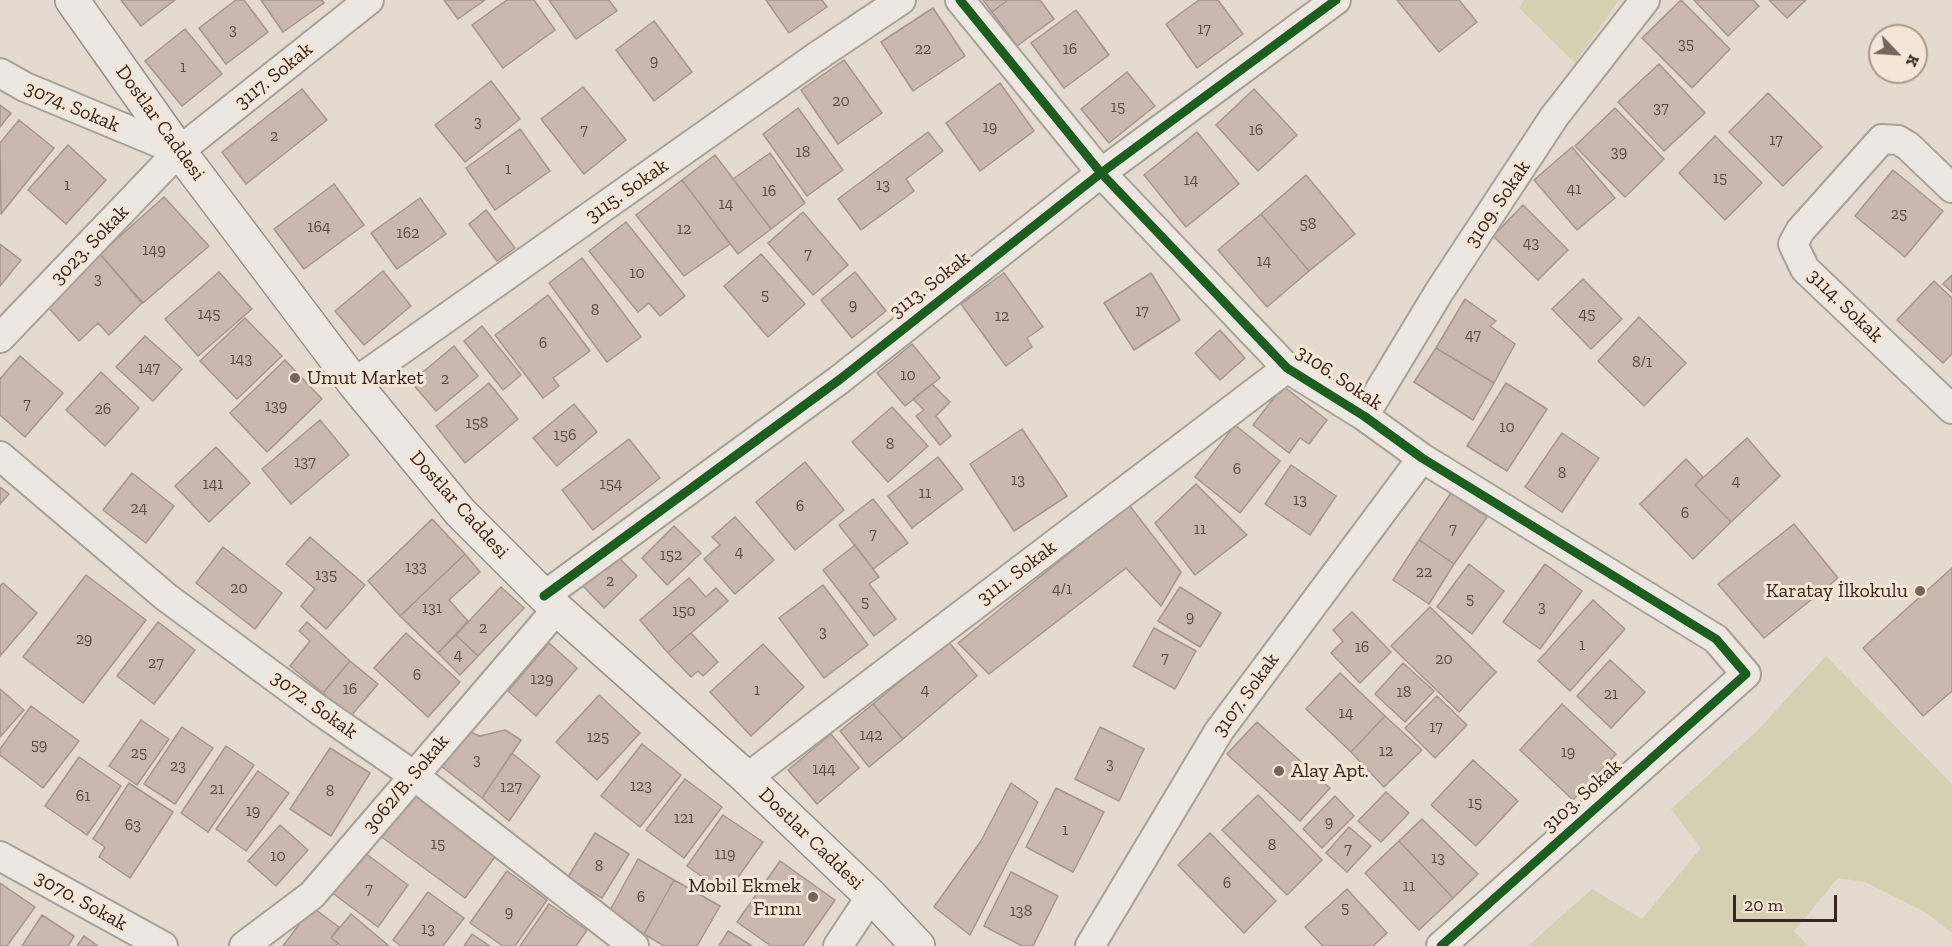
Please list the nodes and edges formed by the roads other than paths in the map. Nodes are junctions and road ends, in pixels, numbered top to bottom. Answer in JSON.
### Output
{"nodes":[{"id":1,"x":72,"y":0,"type":"edge"},
{"id":2,"x":369,"y":0,"type":"edge"},
{"id":3,"x":901,"y":0,"type":"edge"},
{"id":4,"x":960,"y":0,"type":"edge"},
{"id":5,"x":1336,"y":0,"type":"edge"},
{"id":6,"x":1645,"y":0,"type":"edge"},
{"id":7,"x":0,"y":73,"type":"edge"},
{"id":8,"x":179,"y":151,"type":"junction"},
{"id":9,"x":1101,"y":173,"type":"junction"},
{"id":10,"x":1952,"y":188,"type":"edge"},
{"id":11,"x":0,"y":338,"type":"edge"},
{"id":12,"x":1287,"y":368,"type":"junction"},
{"id":13,"x":354,"y":383,"type":"junction"},
{"id":14,"x":1952,"y":410,"type":"edge"},
{"id":15,"x":1364,"y":416,"type":"junction"},
{"id":16,"x":0,"y":456,"type":"edge"},
{"id":17,"x":1422,"y":458,"type":"junction"},
{"id":18,"x":550,"y":602,"type":"junction"},
{"id":19,"x":1746,"y":674,"type":"joint"},
{"id":20,"x":413,"y":776,"type":"junction"},
{"id":21,"x":747,"y":778,"type":"junction"},
{"id":22,"x":0,"y":856,"type":"edge"},
{"id":23,"x":871,"y":896,"type":"junction"},
{"id":24,"x":163,"y":946,"type":"edge"},
{"id":25,"x":244,"y":946,"type":"edge"},
{"id":26,"x":634,"y":946,"type":"edge"},
{"id":27,"x":838,"y":946,"type":"edge"},
{"id":28,"x":918,"y":946,"type":"edge"},
{"id":29,"x":1090,"y":946,"type":"edge"},
{"id":30,"x":1441,"y":946,"type":"edge"}],
"edges":[{"from":1,"to":8,"type":"main road","name":"Dostlar Caddesi"},
{"from":2,"to":8,"type":"street","name":"3117. Sokak"},
{"from":3,"to":13,"type":"street","name":"3115. Sokak"},
{"from":4,"to":9,"type":"street","name":"3106. Sokak"},
{"from":5,"to":9,"type":"street","name":"3113. Sokak"},
{"from":6,"to":15,"type":"street","name":"3109. Sokak"},
{"from":7,"to":8,"type":"street","name":"3074. Sokak"},
{"from":8,"to":11,"type":"street","name":"3023. Sokak"},
{"from":8,"to":13,"type":"main road","name":"Dostlar Caddesi"},
{"from":9,"to":12,"type":"street","name":"3106. Sokak"},
{"from":9,"to":18,"type":"street","name":"3113. Sokak"},
{"from":10,"to":14,"type":"street","name":"3114. Sokak"},
{"from":12,"to":15,"type":"street","name":"3106. Sokak"},
{"from":12,"to":21,"type":"street","name":"3111. Sokak"},
{"from":13,"to":18,"type":"main road","name":"Dostlar Caddesi"},
{"from":15,"to":17,"type":"street","name":"3106. Sokak"},
{"from":16,"to":20,"type":"street","name":"3072. Sokak"},
{"from":17,"to":19,"type":"street","name":"3106. Sokak"},
{"from":17,"to":29,"type":"street","name":"3107. Sokak"},
{"from":18,"to":20,"type":"street","name":"3062/B. Sokak"},
{"from":18,"to":21,"type":"main road","name":"Dostlar Caddesi"},
{"from":19,"to":30,"type":"street","name":"3103. Sokak"},
{"from":20,"to":25,"type":"street","name":"3062/B. Sokak"},
{"from":20,"to":26,"type":"street","name":"3072. Sokak"},
{"from":21,"to":23,"type":"main road","name":"Dostlar Caddesi"},
{"from":22,"to":24,"type":"street","name":"3070. Sokak"},
{"from":23,"to":27,"type":"street"},
{"from":23,"to":28,"type":"main road","name":"Dostlar Caddesi"}]}
